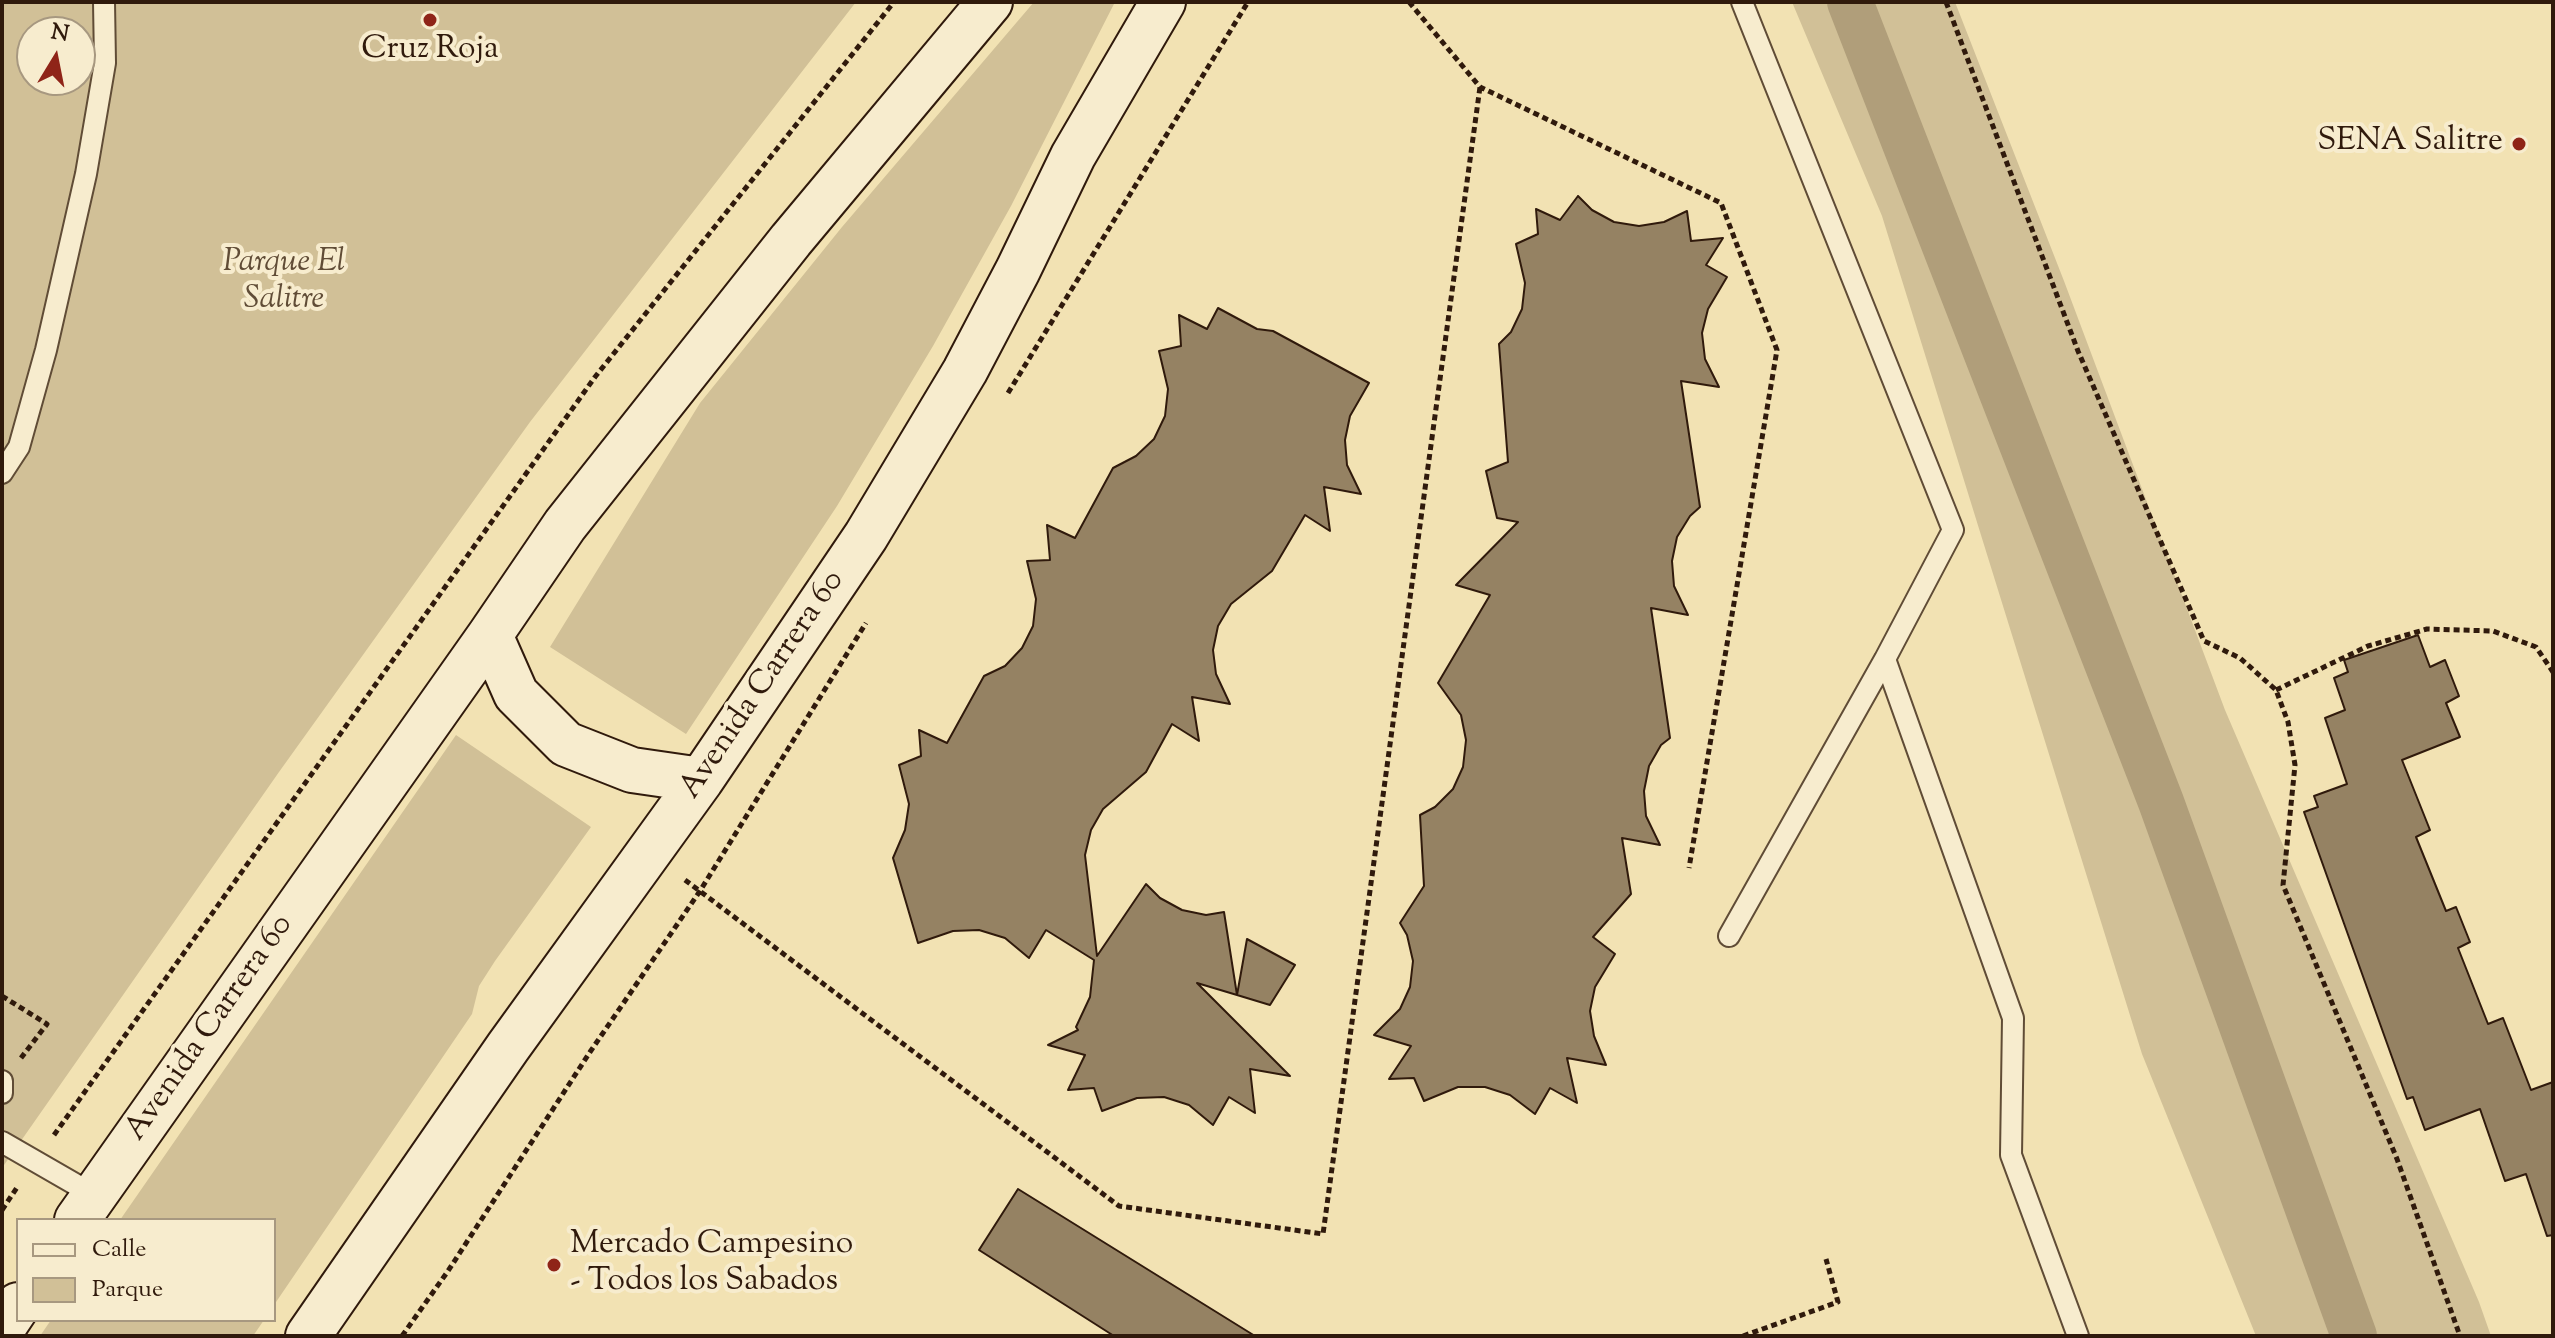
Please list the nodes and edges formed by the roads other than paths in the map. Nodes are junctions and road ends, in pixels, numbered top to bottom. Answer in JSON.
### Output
{"nodes":[{"id":1,"x":104,"y":2,"type":"edge"},
{"id":2,"x":990,"y":2,"type":"edge"},
{"id":3,"x":1163,"y":2,"type":"edge"},
{"id":4,"x":1742,"y":2,"type":"edge"},
{"id":5,"x":2,"y":473,"type":"edge"},
{"id":6,"x":490,"y":635,"type":"junction"},
{"id":7,"x":1885,"y":659,"type":"junction"},
{"id":8,"x":701,"y":780,"type":"junction"},
{"id":9,"x":1729,"y":936,"type":"dead end"},
{"id":10,"x":2,"y":1142,"type":"edge"},
{"id":11,"x":85,"y":1208,"type":"edge"},
{"id":12,"x":16,"y":1308,"type":"edge"},
{"id":13,"x":2,"y":1329,"type":"edge"},
{"id":14,"x":308,"y":1336,"type":"edge"},
{"id":15,"x":2078,"y":1336,"type":"edge"}],
"edges":[{"from":1,"to":5,"type":"lane"},
{"from":2,"to":6,"type":"main road","name":"Avenida Carrera 60"},
{"from":3,"to":8,"type":"main road","name":"Avenida Carrera 60"},
{"from":4,"to":7,"type":"lane"},
{"from":6,"to":8,"type":"main road"},
{"from":6,"to":11,"type":"main road","name":"Avenida Carrera 60"},
{"from":7,"to":9,"type":"lane"},
{"from":7,"to":15,"type":"lane"},
{"from":8,"to":14,"type":"main road","name":"Avenida Carrera 60"},
{"from":10,"to":11,"type":"lane"},
{"from":12,"to":13,"type":"main road"}]}
